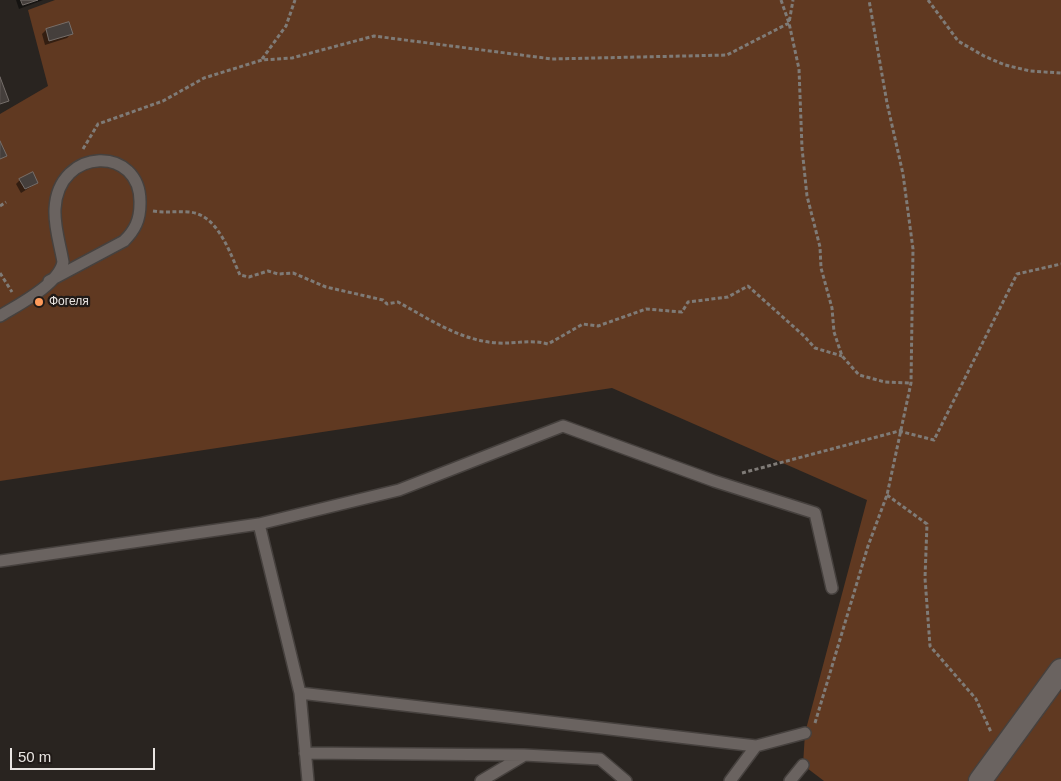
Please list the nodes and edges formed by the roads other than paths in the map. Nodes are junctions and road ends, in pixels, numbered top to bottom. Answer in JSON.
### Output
{"nodes":[{"id":1,"x":50,"y":281,"type":"junction"},
{"id":2,"x":0,"y":316,"type":"edge"},
{"id":3,"x":259,"y":524,"type":"junction"},
{"id":4,"x":0,"y":561,"type":"edge"},
{"id":5,"x":832,"y":588,"type":"dead end"},
{"id":6,"x":1061,"y":670,"type":"edge"},
{"id":7,"x":300,"y":693,"type":"junction"},
{"id":8,"x":809,"y":730,"type":"road end"},
{"id":9,"x":756,"y":746,"type":"junction"},
{"id":10,"x":305,"y":753,"type":"junction"},
{"id":11,"x":524,"y":755,"type":"junction"},
{"id":12,"x":803,"y":765,"type":"dead end"},
{"id":13,"x":308,"y":781,"type":"edge"},
{"id":14,"x":480,"y":781,"type":"edge"},
{"id":15,"x":626,"y":781,"type":"edge"},
{"id":16,"x":730,"y":781,"type":"edge"},
{"id":17,"x":790,"y":781,"type":"edge"},
{"id":18,"x":980,"y":781,"type":"edge"}],
"edges":[{"from":1,"to":1,"type":"lane"},
{"from":1,"to":2,"type":"lane"},
{"from":3,"to":4,"type":"lane"},
{"from":3,"to":5,"type":"lane"},
{"from":3,"to":7,"type":"lane"},
{"from":6,"to":18,"type":"street"},
{"from":7,"to":9,"type":"lane"},
{"from":7,"to":10,"type":"lane"},
{"from":8,"to":9,"type":"lane"},
{"from":9,"to":16,"type":"lane"},
{"from":10,"to":11,"type":"lane"},
{"from":10,"to":13,"type":"lane"},
{"from":11,"to":14,"type":"lane"},
{"from":11,"to":15,"type":"lane"},
{"from":12,"to":17,"type":"lane"}]}
